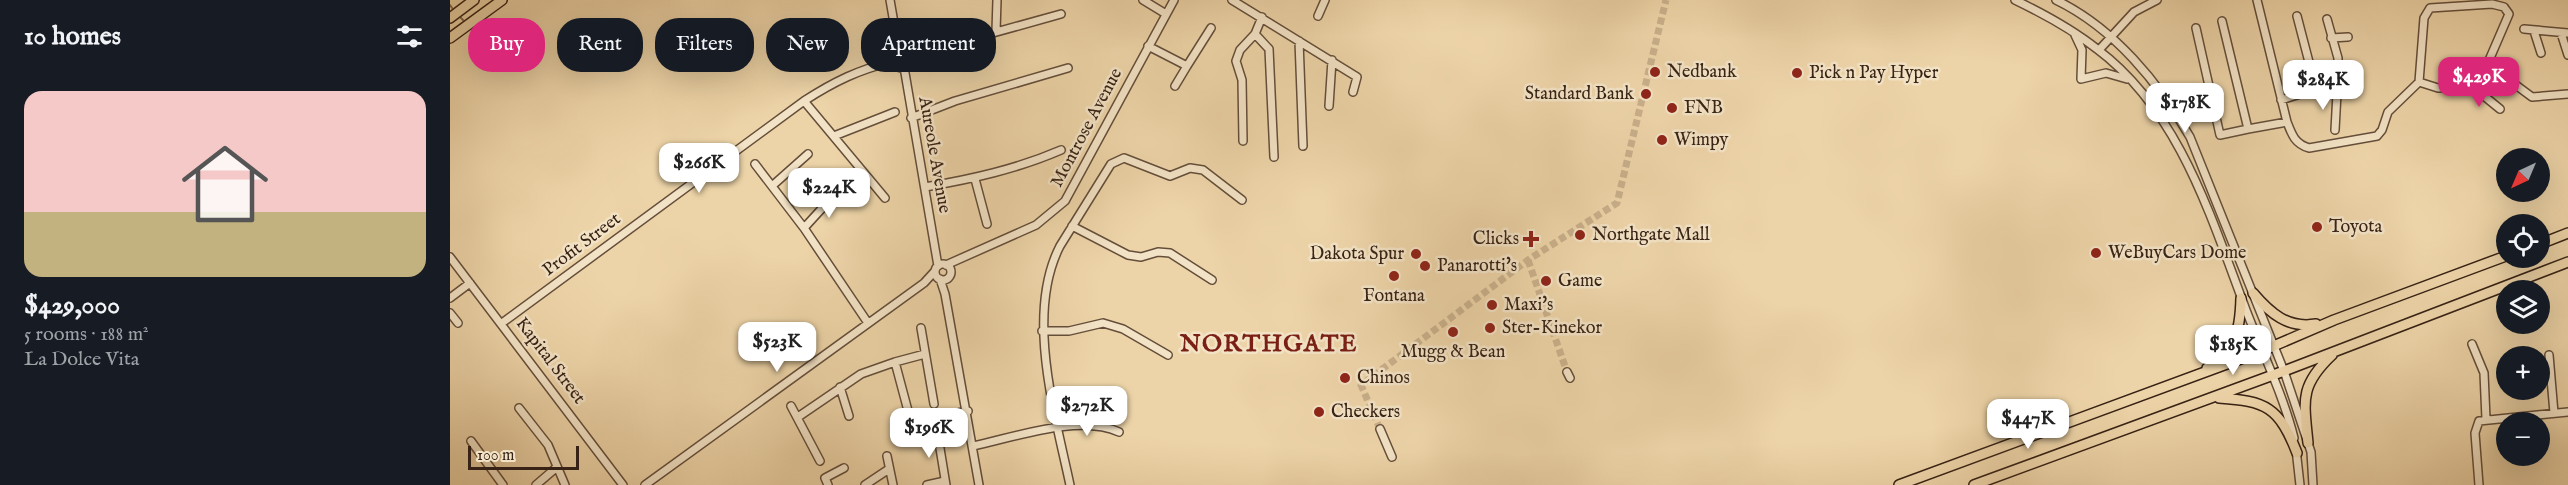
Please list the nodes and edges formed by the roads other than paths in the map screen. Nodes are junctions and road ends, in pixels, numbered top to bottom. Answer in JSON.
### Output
{"nodes":[{"id":1,"x":474,"y":0,"type":"edge"},
{"id":2,"x":502,"y":0,"type":"edge"},
{"id":3,"x":890,"y":0,"type":"edge"},
{"id":4,"x":997,"y":0,"type":"edge"},
{"id":5,"x":1143,"y":0,"type":"edge"},
{"id":6,"x":1174,"y":0,"type":"edge"},
{"id":7,"x":1232,"y":0,"type":"edge"},
{"id":8,"x":1326,"y":0,"type":"edge"},
{"id":9,"x":2015,"y":0,"type":"edge"},
{"id":10,"x":2056,"y":0,"type":"edge"},
{"id":11,"x":2157,"y":0,"type":"edge"},
{"id":12,"x":2257,"y":0,"type":"edge"},
{"id":13,"x":1061,"y":14,"type":"dead end"},
{"id":14,"x":1166,"y":14,"type":"junction"},
{"id":15,"x":1318,"y":16,"type":"dead end"},
{"id":16,"x":2297,"y":16,"type":"dead end"},
{"id":17,"x":1262,"y":17,"type":"junction"},
{"id":18,"x":450,"y":18,"type":"edge"},
{"id":19,"x":895,"y":18,"type":"edge"},
{"id":20,"x":2327,"y":19,"type":"dead end"},
{"id":21,"x":2222,"y":21,"type":"dead end"},
{"id":22,"x":1211,"y":28,"type":"dead end"},
{"id":23,"x":2196,"y":28,"type":"dead end"},
{"id":24,"x":2524,"y":29,"type":"dead end"},
{"id":25,"x":2071,"y":31,"type":"junction"},
{"id":26,"x":2534,"y":31,"type":"junction"},
{"id":27,"x":996,"y":32,"type":"joint"},
{"id":28,"x":2564,"y":33,"type":"edge"},
{"id":29,"x":1255,"y":34,"type":"junction"},
{"id":30,"x":2110,"y":37,"type":"junction"},
{"id":31,"x":2348,"y":37,"type":"dead end"},
{"id":32,"x":450,"y":38,"type":"edge"},
{"id":33,"x":2331,"y":38,"type":"junction"},
{"id":34,"x":1299,"y":41,"type":"junction"},
{"id":35,"x":1148,"y":46,"type":"junction"},
{"id":36,"x":2099,"y":50,"type":"junction"},
{"id":37,"x":2541,"y":53,"type":"dead end"},
{"id":38,"x":2568,"y":55,"type":"edge"},
{"id":39,"x":1332,"y":60,"type":"junction"},
{"id":40,"x":1187,"y":66,"type":"junction"},
{"id":41,"x":1068,"y":68,"type":"dead end"},
{"id":42,"x":861,"y":69,"type":"edge"},
{"id":43,"x":905,"y":72,"type":"edge"},
{"id":44,"x":2501,"y":74,"type":"dead end"},
{"id":45,"x":2130,"y":80,"type":"junction"},
{"id":46,"x":2419,"y":82,"type":"junction"},
{"id":47,"x":1175,"y":86,"type":"dead end"},
{"id":48,"x":2473,"y":87,"type":"junction"},
{"id":49,"x":2518,"y":88,"type":"junction"},
{"id":50,"x":2316,"y":89,"type":"junction"},
{"id":51,"x":1353,"y":92,"type":"dead end"},
{"id":52,"x":2337,"y":93,"type":"junction"},
{"id":53,"x":2568,"y":94,"type":"edge"},
{"id":54,"x":2513,"y":95,"type":"dead end"},
{"id":55,"x":2282,"y":100,"type":"junction"},
{"id":56,"x":804,"y":101,"type":"junction"},
{"id":57,"x":1329,"y":106,"type":"dead end"},
{"id":58,"x":2500,"y":109,"type":"dead end"},
{"id":59,"x":895,"y":112,"type":"dead end"},
{"id":60,"x":911,"y":118,"type":"junction"},
{"id":61,"x":2287,"y":122,"type":"junction"},
{"id":62,"x":2248,"y":129,"type":"junction"},
{"id":63,"x":2335,"y":130,"type":"dead end"},
{"id":64,"x":834,"y":136,"type":"junction"},
{"id":65,"x":1243,"y":141,"type":"dead end"},
{"id":66,"x":1303,"y":146,"type":"dead end"},
{"id":67,"x":1061,"y":150,"type":"dead end"},
{"id":68,"x":808,"y":153,"type":"dead end"},
{"id":69,"x":1274,"y":157,"type":"dead end"},
{"id":70,"x":755,"y":164,"type":"dead end"},
{"id":71,"x":975,"y":178,"type":"junction"},
{"id":72,"x":772,"y":186,"type":"junction"},
{"id":73,"x":925,"y":188,"type":"junction"},
{"id":74,"x":837,"y":192,"type":"dead end"},
{"id":75,"x":885,"y":198,"type":"dead end"},
{"id":76,"x":1242,"y":200,"type":"dead end"},
{"id":77,"x":987,"y":224,"type":"dead end"},
{"id":78,"x":1072,"y":226,"type":"junction"},
{"id":79,"x":804,"y":228,"type":"junction"},
{"id":80,"x":2568,"y":233,"type":"edge"},
{"id":81,"x":2550,"y":240,"type":"edge"},
{"id":82,"x":450,"y":257,"type":"edge"},
{"id":83,"x":2496,"y":260,"type":"edge"},
{"id":84,"x":2568,"y":262,"type":"edge"},
{"id":85,"x":942,"y":272,"type":"junction"},
{"id":86,"x":1212,"y":280,"type":"dead end"},
{"id":87,"x":470,"y":283,"type":"junction"},
{"id":88,"x":2253,"y":293,"type":"junction"},
{"id":89,"x":450,"y":298,"type":"edge"},
{"id":90,"x":2241,"y":298,"type":"junction"},
{"id":91,"x":450,"y":313,"type":"edge"},
{"id":92,"x":2334,"y":320,"type":"junction"},
{"id":93,"x":458,"y":323,"type":"dead end"},
{"id":94,"x":502,"y":323,"type":"junction"},
{"id":95,"x":868,"y":323,"type":"junction"},
{"id":96,"x":921,"y":328,"type":"dead end"},
{"id":97,"x":1042,"y":331,"type":"junction"},
{"id":98,"x":2472,"y":344,"type":"dead end"},
{"id":99,"x":2274,"y":347,"type":"junction"},
{"id":100,"x":2262,"y":351,"type":"junction"},
{"id":101,"x":2336,"y":351,"type":"junction"},
{"id":102,"x":925,"y":354,"type":"junction"},
{"id":103,"x":1168,"y":355,"type":"dead end"},
{"id":104,"x":895,"y":362,"type":"junction"},
{"id":105,"x":2550,"y":367,"type":"edge"},
{"id":106,"x":2284,"y":371,"type":"junction"},
{"id":107,"x":2200,"y":373,"type":"junction"},
{"id":108,"x":2272,"y":376,"type":"junction"},
{"id":109,"x":840,"y":387,"type":"junction"},
{"id":110,"x":2215,"y":397,"type":"junction"},
{"id":111,"x":934,"y":404,"type":"dead end"},
{"id":112,"x":791,"y":406,"type":"dead end"},
{"id":113,"x":519,"y":408,"type":"dead end"},
{"id":114,"x":968,"y":411,"type":"junction"},
{"id":115,"x":2568,"y":412,"type":"edge"},
{"id":116,"x":2554,"y":413,"type":"junction"},
{"id":117,"x":849,"y":416,"type":"dead end"},
{"id":118,"x":798,"y":417,"type":"junction"},
{"id":119,"x":935,"y":418,"type":"junction"},
{"id":120,"x":2486,"y":419,"type":"junction"},
{"id":121,"x":1058,"y":428,"type":"junction"},
{"id":122,"x":1380,"y":429,"type":"tunnel mouth"},
{"id":123,"x":1119,"y":432,"type":"dead end"},
{"id":124,"x":471,"y":441,"type":"dead end"},
{"id":125,"x":2308,"y":443,"type":"junction"},
{"id":126,"x":973,"y":446,"type":"junction"},
{"id":127,"x":2297,"y":453,"type":"junction"},
{"id":128,"x":887,"y":456,"type":"dead end"},
{"id":129,"x":1392,"y":457,"type":"dead end"},
{"id":130,"x":820,"y":461,"type":"dead end"},
{"id":131,"x":557,"y":467,"type":"junction"},
{"id":132,"x":844,"y":468,"type":"dead end"},
{"id":133,"x":889,"y":469,"type":"junction"},
{"id":134,"x":945,"y":483,"type":"edge"},
{"id":135,"x":503,"y":485,"type":"edge"},
{"id":136,"x":536,"y":485,"type":"edge"},
{"id":137,"x":564,"y":485,"type":"edge"},
{"id":138,"x":623,"y":485,"type":"edge"},
{"id":139,"x":645,"y":485,"type":"edge"},
{"id":140,"x":828,"y":485,"type":"edge"},
{"id":141,"x":865,"y":485,"type":"edge"},
{"id":142,"x":893,"y":485,"type":"edge"},
{"id":143,"x":927,"y":485,"type":"edge"},
{"id":144,"x":979,"y":485,"type":"edge"},
{"id":145,"x":1070,"y":485,"type":"edge"},
{"id":146,"x":1899,"y":485,"type":"edge"},
{"id":147,"x":1974,"y":485,"type":"edge"},
{"id":148,"x":2300,"y":485,"type":"edge"},
{"id":149,"x":2313,"y":485,"type":"edge"},
{"id":150,"x":2479,"y":485,"type":"edge"}],
"edges":[{"from":1,"to":18,"type":"main road"},
{"from":2,"to":32,"type":"main road"},
{"from":3,"to":19,"type":"street"},
{"from":4,"to":27,"type":"street"},
{"from":5,"to":14,"type":"street"},
{"from":6,"to":14,"type":"street","name":"Montrose Avenue"},
{"from":7,"to":17,"type":"street"},
{"from":8,"to":15,"type":"street"},
{"from":9,"to":25,"type":"street"},
{"from":10,"to":30,"type":"street"},
{"from":11,"to":30,"type":"street"},
{"from":12,"to":55,"type":"street"},
{"from":13,"to":27,"type":"street"},
{"from":14,"to":35,"type":"street","name":"Montrose Avenue"},
{"from":16,"to":50,"type":"street"},
{"from":17,"to":29,"type":"street"},
{"from":17,"to":34,"type":"street"},
{"from":20,"to":33,"type":"street"},
{"from":21,"to":62,"type":"street"},
{"from":22,"to":40,"type":"street"},
{"from":23,"to":62,"type":"street"},
{"from":24,"to":26,"type":"street"},
{"from":25,"to":36,"type":"street"},
{"from":25,"to":45,"type":"street"},
{"from":26,"to":28,"type":"street"},
{"from":26,"to":37,"type":"street"},
{"from":28,"to":38,"type":"street"},
{"from":29,"to":65,"type":"street"},
{"from":29,"to":69,"type":"street"},
{"from":30,"to":36,"type":"street"},
{"from":30,"to":88,"type":"street"},
{"from":31,"to":33,"type":"street"},
{"from":33,"to":52,"type":"street"},
{"from":34,"to":39,"type":"street"},
{"from":34,"to":66,"type":"street"},
{"from":35,"to":40,"type":"street"},
{"from":35,"to":85,"type":"street","name":"Montrose Avenue"},
{"from":36,"to":45,"type":"street"},
{"from":39,"to":51,"type":"street"},
{"from":39,"to":57,"type":"street"},
{"from":40,"to":47,"type":"street"},
{"from":41,"to":60,"type":"street"},
{"from":42,"to":56,"type":"street","name":"Profit Street"},
{"from":43,"to":60,"type":"street","name":"Aureole Avenue"},
{"from":44,"to":49,"type":"street"},
{"from":45,"to":90,"type":"street"},
{"from":46,"to":48,"type":"street"},
{"from":46,"to":48,"type":"street"},
{"from":46,"to":61,"type":"street"},
{"from":48,"to":58,"type":"street"},
{"from":49,"to":53,"type":"street"},
{"from":49,"to":54,"type":"street"},
{"from":50,"to":52,"type":"street"},
{"from":50,"to":55,"type":"street"},
{"from":52,"to":63,"type":"street"},
{"from":55,"to":61,"type":"street"},
{"from":56,"to":64,"type":"street"},
{"from":56,"to":94,"type":"street","name":"Profit Street"},
{"from":59,"to":64,"type":"street"},
{"from":60,"to":73,"type":"street","name":"Aureole Avenue"},
{"from":61,"to":62,"type":"street"},
{"from":64,"to":75,"type":"street"},
{"from":67,"to":71,"type":"street"},
{"from":68,"to":72,"type":"street"},
{"from":70,"to":72,"type":"street"},
{"from":71,"to":73,"type":"street"},
{"from":71,"to":77,"type":"street"},
{"from":72,"to":79,"type":"street"},
{"from":73,"to":85,"type":"street","name":"Aureole Avenue"},
{"from":74,"to":79,"type":"street"},
{"from":76,"to":78,"type":"street"},
{"from":78,"to":86,"type":"street"},
{"from":78,"to":97,"type":"street"},
{"from":79,"to":95,"type":"street"},
{"from":80,"to":81,"type":"main road"},
{"from":82,"to":87,"type":"street","name":"Kapital Street"},
{"from":83,"to":92,"type":"main road"},
{"from":84,"to":101,"type":"main road"},
{"from":85,"to":95,"type":"street","name":"Montrose Avenue"},
{"from":85,"to":114,"type":"street","name":"Aureole Avenue"},
{"from":87,"to":89,"type":"street"},
{"from":87,"to":94,"type":"street","name":"Kapital Street"},
{"from":88,"to":92,"type":"main road"},
{"from":88,"to":99,"type":"street"},
{"from":90,"to":100,"type":"street"},
{"from":90,"to":107,"type":"main road"},
{"from":91,"to":93,"type":"street"},
{"from":92,"to":99,"type":"main road"},
{"from":94,"to":138,"type":"street","name":"Kapital Street"},
{"from":95,"to":139,"type":"street","name":"Montrose Avenue"},
{"from":96,"to":102,"type":"street"},
{"from":97,"to":103,"type":"street"},
{"from":97,"to":121,"type":"street"},
{"from":98,"to":120,"type":"street"},
{"from":99,"to":100,"type":"main road"},
{"from":99,"to":106,"type":"street"},
{"from":100,"to":107,"type":"main road"},
{"from":100,"to":108,"type":"street"},
{"from":101,"to":106,"type":"main road"},
{"from":101,"to":125,"type":"main road"},
{"from":102,"to":104,"type":"street"},
{"from":102,"to":111,"type":"street"},
{"from":104,"to":109,"type":"street"},
{"from":104,"to":119,"type":"street"},
{"from":105,"to":116,"type":"street"},
{"from":106,"to":108,"type":"main road"},
{"from":106,"to":125,"type":"street"},
{"from":107,"to":146,"type":"main road"},
{"from":108,"to":110,"type":"main road"},
{"from":108,"to":127,"type":"street"},
{"from":109,"to":117,"type":"street"},
{"from":109,"to":118,"type":"street"},
{"from":110,"to":127,"type":"main road"},
{"from":110,"to":147,"type":"main road"},
{"from":112,"to":118,"type":"street"},
{"from":113,"to":131,"type":"street"},
{"from":114,"to":119,"type":"street"},
{"from":114,"to":126,"type":"street","name":"Aureole Avenue"},
{"from":115,"to":116,"type":"street"},
{"from":116,"to":120,"type":"street"},
{"from":118,"to":130,"type":"street"},
{"from":119,"to":134,"type":"street"},
{"from":120,"to":150,"type":"street"},
{"from":121,"to":123,"type":"street"},
{"from":121,"to":126,"type":"street"},
{"from":121,"to":145,"type":"street"},
{"from":122,"to":129,"type":"street"},
{"from":124,"to":135,"type":"street"},
{"from":125,"to":149,"type":"street"},
{"from":126,"to":144,"type":"street","name":"Aureole Avenue"},
{"from":127,"to":148,"type":"street"},
{"from":128,"to":133,"type":"street"},
{"from":131,"to":136,"type":"street"},
{"from":131,"to":137,"type":"street"},
{"from":132,"to":140,"type":"street"},
{"from":133,"to":141,"type":"street"},
{"from":133,"to":142,"type":"street"},
{"from":134,"to":143,"type":"street"}]}
